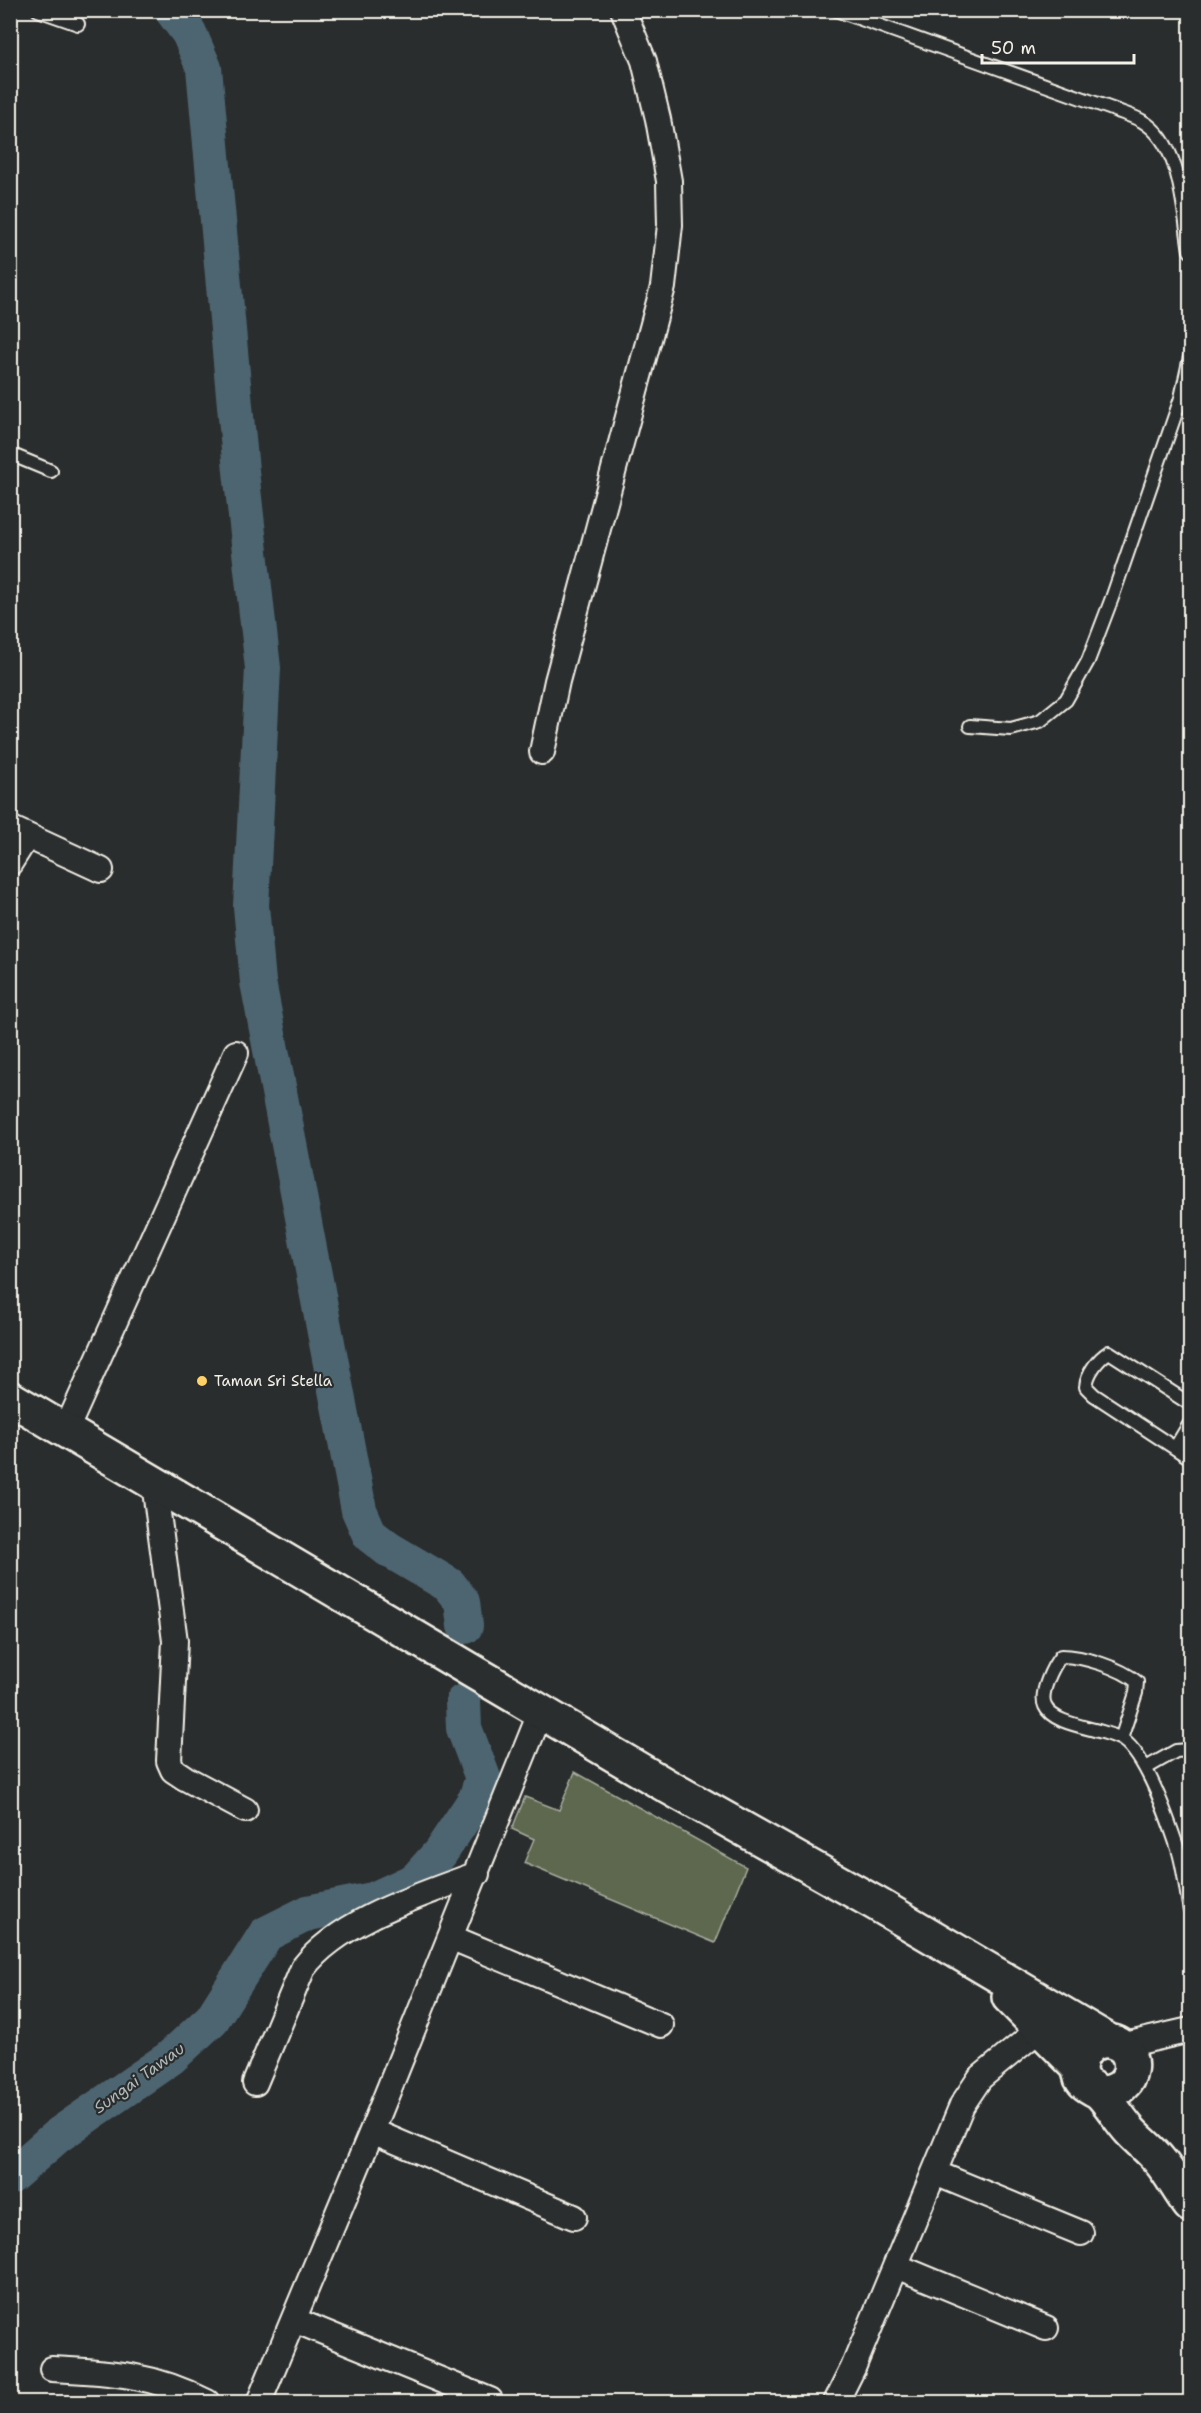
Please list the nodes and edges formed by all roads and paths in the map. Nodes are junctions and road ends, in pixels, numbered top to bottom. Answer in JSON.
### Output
{"nodes":[{"id":1,"x":38,"y":10,"type":"edge"},
{"id":2,"x":623,"y":10,"type":"edge"},
{"id":3,"x":836,"y":10,"type":"edge"},
{"id":4,"x":78,"y":24,"type":"dead end"},
{"id":5,"x":1191,"y":251,"type":"edge"},
{"id":6,"x":1191,"y":357,"type":"edge"},
{"id":7,"x":10,"y":454,"type":"edge"},
{"id":8,"x":51,"y":471,"type":"dead end"},
{"id":9,"x":970,"y":726,"type":"dead end"},
{"id":10,"x":542,"y":752,"type":"dead end"},
{"id":11,"x":19,"y":832,"type":"edge"},
{"id":12,"x":10,"y":863,"type":"edge"},
{"id":13,"x":101,"y":870,"type":"dead end"},
{"id":14,"x":237,"y":1053,"type":"dead end"},
{"id":15,"x":10,"y":1398,"type":"edge"},
{"id":16,"x":1191,"y":1404,"type":"edge"},
{"id":17,"x":1191,"y":1423,"type":"edge"},
{"id":18,"x":66,"y":1430,"type":"junction"},
{"id":19,"x":1175,"y":1448,"type":"junction"},
{"id":20,"x":1191,"y":1458,"type":"edge"},
{"id":21,"x":154,"y":1483,"type":"junction"},
{"id":22,"x":541,"y":1711,"type":"junction"},
{"id":23,"x":1121,"y":1739,"type":"junction"},
{"id":24,"x":1191,"y":1755,"type":"edge"},
{"id":25,"x":1146,"y":1768,"type":"junction"},
{"id":26,"x":245,"y":1810,"type":"dead end"},
{"id":27,"x":1191,"y":1844,"type":"edge"},
{"id":28,"x":1178,"y":1850,"type":"junction"},
{"id":29,"x":477,"y":1874,"type":"junction"},
{"id":30,"x":1191,"y":1911,"type":"edge"},
{"id":31,"x":450,"y":1937,"type":"junction"},
{"id":32,"x":967,"y":1956,"type":"junction"},
{"id":33,"x":661,"y":2025,"type":"dead end"},
{"id":34,"x":1041,"y":2028,"type":"junction"},
{"id":35,"x":1191,"y":2030,"type":"edge"},
{"id":36,"x":1123,"y":2058,"type":"junction"},
{"id":37,"x":1079,"y":2068,"type":"junction"},
{"id":38,"x":255,"y":2083,"type":"dead end"},
{"id":39,"x":1100,"y":2093,"type":"junction"},
{"id":40,"x":372,"y":2131,"type":"junction"},
{"id":41,"x":1160,"y":2160,"type":"junction"},
{"id":42,"x":935,"y":2173,"type":"junction"},
{"id":43,"x":1191,"y":2205,"type":"edge"},
{"id":44,"x":574,"y":2217,"type":"dead end"},
{"id":45,"x":1081,"y":2233,"type":"dead end"},
{"id":46,"x":896,"y":2266,"type":"junction"},
{"id":47,"x":294,"y":2320,"type":"junction"},
{"id":48,"x":1046,"y":2328,"type":"dead end"},
{"id":49,"x":52,"y":2369,"type":"dead end"},
{"id":50,"x":490,"y":2400,"type":"dead end"},
{"id":51,"x":207,"y":2403,"type":"edge"},
{"id":52,"x":259,"y":2403,"type":"edge"},
{"id":53,"x":836,"y":2403,"type":"edge"}],
"edges":[{"from":1,"to":4,"type":"lane"},
{"from":2,"to":10,"type":"street"},
{"from":3,"to":5,"type":"lane"},
{"from":6,"to":9,"type":"lane"},
{"from":7,"to":8,"type":"lane"},
{"from":11,"to":12,"type":"street"},
{"from":11,"to":13,"type":"street"},
{"from":14,"to":18,"type":"street"},
{"from":15,"to":18,"type":"street"},
{"from":16,"to":19,"type":"lane"},
{"from":17,"to":19,"type":"lane"},
{"from":18,"to":21,"type":"street"},
{"from":19,"to":20,"type":"lane"},
{"from":21,"to":22,"type":"street"},
{"from":21,"to":26,"type":"street"},
{"from":22,"to":29,"type":"street"},
{"from":22,"to":32,"type":"street"},
{"from":23,"to":23,"type":"lane"},
{"from":23,"to":25,"type":"lane"},
{"from":24,"to":25,"type":"lane"},
{"from":25,"to":28,"type":"lane"},
{"from":27,"to":28,"type":"lane"},
{"from":28,"to":30,"type":"lane"},
{"from":29,"to":31,"type":"street"},
{"from":29,"to":38,"type":"street"},
{"from":31,"to":33,"type":"street"},
{"from":31,"to":40,"type":"street"},
{"from":32,"to":34,"type":"street"},
{"from":32,"to":36,"type":"street"},
{"from":34,"to":37,"type":"street"},
{"from":34,"to":42,"type":"street"},
{"from":35,"to":36,"type":"street"},
{"from":36,"to":37,"type":"street"},
{"from":36,"to":39,"type":"street"},
{"from":36,"to":41,"type":"street"},
{"from":37,"to":39,"type":"street"},
{"from":39,"to":41,"type":"street"},
{"from":40,"to":44,"type":"street"},
{"from":40,"to":47,"type":"street"},
{"from":41,"to":43,"type":"street"},
{"from":42,"to":45,"type":"street"},
{"from":42,"to":46,"type":"street"},
{"from":46,"to":48,"type":"street"},
{"from":46,"to":53,"type":"street"},
{"from":47,"to":50,"type":"street"},
{"from":47,"to":52,"type":"street"},
{"from":49,"to":51,"type":"street"}]}
